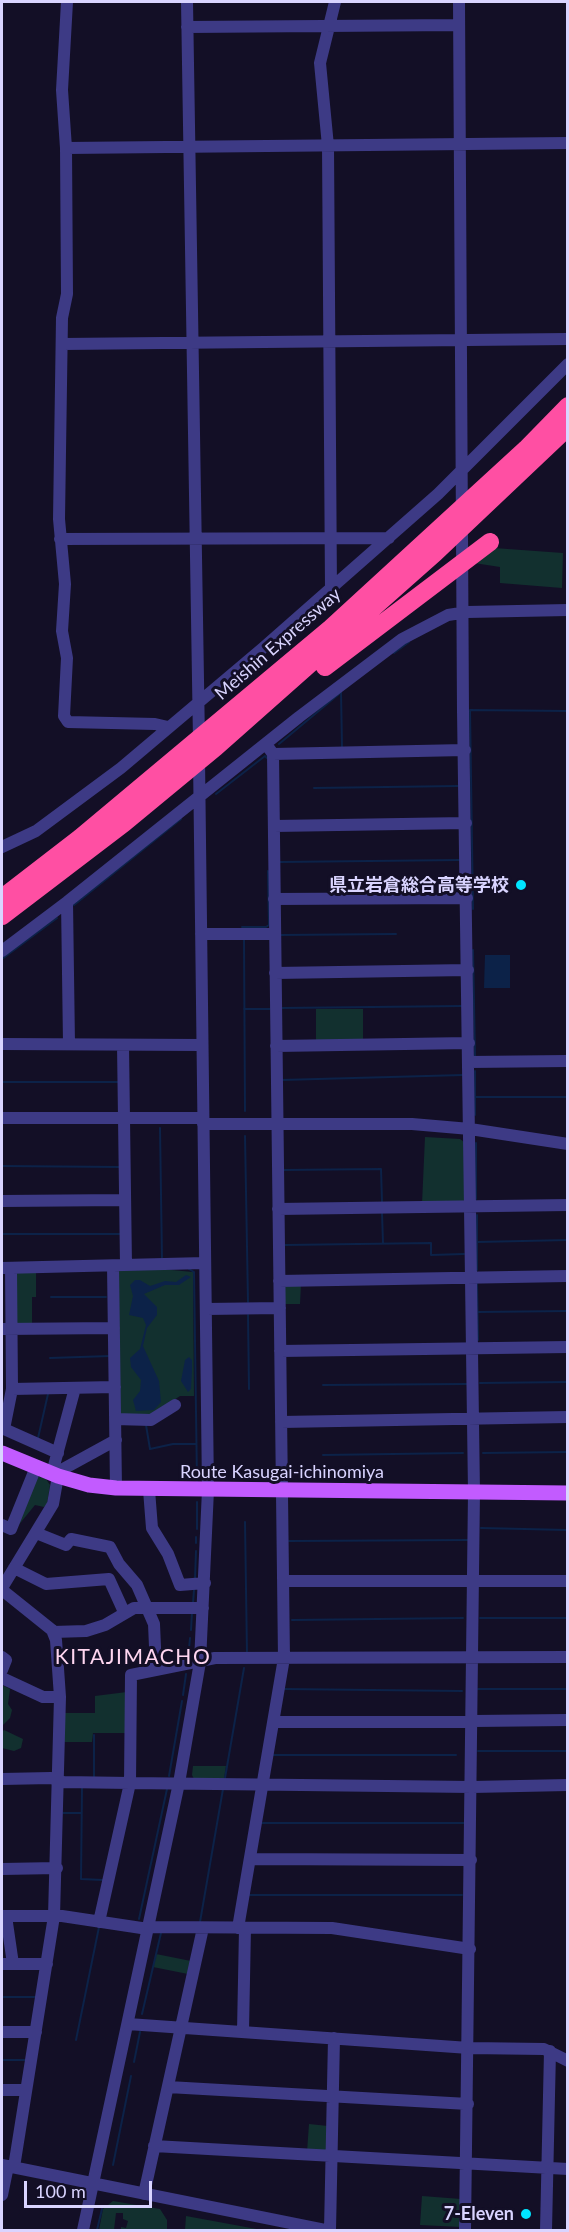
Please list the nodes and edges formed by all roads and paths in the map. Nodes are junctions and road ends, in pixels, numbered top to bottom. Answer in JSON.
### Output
{"nodes":[{"id":1,"x":67,"y":2,"type":"edge"},
{"id":2,"x":187,"y":2,"type":"edge"},
{"id":3,"x":335,"y":2,"type":"edge"},
{"id":4,"x":459,"y":2,"type":"edge"},
{"id":5,"x":329,"y":25,"type":"junction"},
{"id":6,"x":459,"y":25,"type":"junction"},
{"id":7,"x":188,"y":27,"type":"junction"},
{"id":8,"x":460,"y":143,"type":"junction"},
{"id":9,"x":567,"y":143,"type":"edge"},
{"id":10,"x":189,"y":146,"type":"junction"},
{"id":11,"x":328,"y":146,"type":"junction"},
{"id":12,"x":66,"y":148,"type":"junction"},
{"id":13,"x":567,"y":339,"type":"edge"},
{"id":14,"x":461,"y":341,"type":"junction"},
{"id":15,"x":192,"y":342,"type":"junction"},
{"id":16,"x":329,"y":342,"type":"junction"},
{"id":17,"x":62,"y":344,"type":"junction"},
{"id":18,"x":567,"y":364,"type":"edge"},
{"id":19,"x":567,"y":406,"type":"edge"},
{"id":20,"x":567,"y":427,"type":"edge"},
{"id":21,"x":461,"y":470,"type":"junction"},
{"id":22,"x":331,"y":537,"type":"junction"},
{"id":23,"x":196,"y":538,"type":"junction"},
{"id":24,"x":389,"y":538,"type":"junction"},
{"id":25,"x":60,"y":539,"type":"junction"},
{"id":26,"x":490,"y":542,"type":"dead end"},
{"id":27,"x":331,"y":590,"type":"junction"},
{"id":28,"x":567,"y":610,"type":"edge"},
{"id":29,"x":463,"y":612,"type":"junction"},
{"id":30,"x":283,"y":688,"type":"junction"},
{"id":31,"x":198,"y":703,"type":"junction"},
{"id":32,"x":168,"y":728,"type":"junction"},
{"id":33,"x":269,"y":749,"type":"junction"},
{"id":34,"x":465,"y":750,"type":"junction"},
{"id":35,"x":199,"y":797,"type":"junction"},
{"id":36,"x":466,"y":823,"type":"junction"},
{"id":37,"x":274,"y":826,"type":"junction"},
{"id":38,"x":80,"y":838,"type":"junction"},
{"id":39,"x":2,"y":847,"type":"edge"},
{"id":40,"x":2,"y":886,"type":"edge"},
{"id":41,"x":2,"y":898,"type":"edge"},
{"id":42,"x":467,"y":898,"type":"junction"},
{"id":43,"x":274,"y":899,"type":"junction"},
{"id":44,"x":68,"y":902,"type":"junction"},
{"id":45,"x":2,"y":916,"type":"edge"},
{"id":46,"x":201,"y":934,"type":"junction"},
{"id":47,"x":275,"y":934,"type":"junction"},
{"id":48,"x":2,"y":951,"type":"edge"},
{"id":49,"x":468,"y":970,"type":"junction"},
{"id":50,"x":275,"y":973,"type":"junction"},
{"id":51,"x":469,"y":1043,"type":"junction"},
{"id":52,"x":2,"y":1044,"type":"edge"},
{"id":53,"x":69,"y":1044,"type":"junction"},
{"id":54,"x":123,"y":1045,"type":"junction"},
{"id":55,"x":202,"y":1045,"type":"junction"},
{"id":56,"x":276,"y":1046,"type":"junction"},
{"id":57,"x":567,"y":1061,"type":"edge"},
{"id":58,"x":469,"y":1062,"type":"junction"},
{"id":59,"x":2,"y":1118,"type":"edge"},
{"id":60,"x":124,"y":1118,"type":"junction"},
{"id":61,"x":203,"y":1121,"type":"junction"},
{"id":62,"x":277,"y":1124,"type":"junction"},
{"id":63,"x":470,"y":1129,"type":"junction"},
{"id":64,"x":567,"y":1144,"type":"edge"},
{"id":65,"x":125,"y":1200,"type":"junction"},
{"id":66,"x":2,"y":1201,"type":"edge"},
{"id":67,"x":567,"y":1205,"type":"edge"},
{"id":68,"x":471,"y":1207,"type":"junction"},
{"id":69,"x":278,"y":1209,"type":"junction"},
{"id":70,"x":205,"y":1263,"type":"junction"},
{"id":71,"x":120,"y":1265,"type":"junction"},
{"id":72,"x":6,"y":1268,"type":"edge"},
{"id":73,"x":567,"y":1276,"type":"edge"},
{"id":74,"x":471,"y":1278,"type":"junction"},
{"id":75,"x":279,"y":1281,"type":"junction"},
{"id":76,"x":280,"y":1308,"type":"junction"},
{"id":77,"x":206,"y":1309,"type":"junction"},
{"id":78,"x":114,"y":1328,"type":"junction"},
{"id":79,"x":7,"y":1329,"type":"edge"},
{"id":80,"x":567,"y":1347,"type":"edge"},
{"id":81,"x":472,"y":1349,"type":"junction"},
{"id":82,"x":280,"y":1352,"type":"junction"},
{"id":83,"x":115,"y":1387,"type":"junction"},
{"id":84,"x":75,"y":1388,"type":"junction"},
{"id":85,"x":12,"y":1389,"type":"junction"},
{"id":86,"x":175,"y":1405,"type":"dead end"},
{"id":87,"x":567,"y":1418,"type":"edge"},
{"id":88,"x":116,"y":1419,"type":"junction"},
{"id":89,"x":473,"y":1419,"type":"junction"},
{"id":90,"x":281,"y":1422,"type":"junction"},
{"id":91,"x":116,"y":1440,"type":"junction"},
{"id":92,"x":2,"y":1453,"type":"edge"},
{"id":93,"x":58,"y":1453,"type":"junction"},
{"id":94,"x":36,"y":1467,"type":"junction"},
{"id":95,"x":55,"y":1474,"type":"junction"},
{"id":96,"x":116,"y":1488,"type":"junction"},
{"id":97,"x":149,"y":1490,"type":"junction"},
{"id":98,"x":208,"y":1491,"type":"junction"},
{"id":99,"x":282,"y":1491,"type":"junction"},
{"id":100,"x":474,"y":1492,"type":"junction"},
{"id":101,"x":567,"y":1493,"type":"edge"},
{"id":102,"x":2,"y":1525,"type":"edge"},
{"id":103,"x":36,"y":1533,"type":"junction"},
{"id":104,"x":14,"y":1568,"type":"junction"},
{"id":105,"x":284,"y":1581,"type":"junction"},
{"id":106,"x":567,"y":1581,"type":"edge"},
{"id":107,"x":473,"y":1582,"type":"junction"},
{"id":108,"x":205,"y":1583,"type":"junction"},
{"id":109,"x":2,"y":1589,"type":"edge"},
{"id":110,"x":147,"y":1608,"type":"junction"},
{"id":111,"x":203,"y":1608,"type":"junction"},
{"id":112,"x":124,"y":1612,"type":"junction"},
{"id":113,"x":53,"y":1632,"type":"junction"},
{"id":114,"x":567,"y":1657,"type":"edge"},
{"id":115,"x":2,"y":1658,"type":"edge"},
{"id":116,"x":284,"y":1658,"type":"junction"},
{"id":117,"x":473,"y":1658,"type":"junction"},
{"id":118,"x":200,"y":1662,"type":"junction"},
{"id":119,"x":2,"y":1670,"type":"edge"},
{"id":120,"x":156,"y":1670,"type":"junction"},
{"id":121,"x":2,"y":1678,"type":"edge"},
{"id":122,"x":60,"y":1697,"type":"junction"},
{"id":123,"x":567,"y":1720,"type":"edge"},
{"id":124,"x":473,"y":1721,"type":"junction"},
{"id":125,"x":274,"y":1722,"type":"junction"},
{"id":126,"x":2,"y":1779,"type":"edge"},
{"id":127,"x":57,"y":1780,"type":"junction"},
{"id":128,"x":130,"y":1783,"type":"junction"},
{"id":129,"x":179,"y":1783,"type":"junction"},
{"id":130,"x":263,"y":1784,"type":"junction"},
{"id":131,"x":567,"y":1785,"type":"edge"},
{"id":132,"x":472,"y":1787,"type":"junction"},
{"id":133,"x":251,"y":1859,"type":"junction"},
{"id":134,"x":471,"y":1860,"type":"junction"},
{"id":135,"x":57,"y":1868,"type":"junction"},
{"id":136,"x":2,"y":1869,"type":"edge"},
{"id":137,"x":4,"y":1916,"type":"edge"},
{"id":138,"x":54,"y":1916,"type":"junction"},
{"id":139,"x":99,"y":1922,"type":"junction"},
{"id":140,"x":148,"y":1928,"type":"junction"},
{"id":141,"x":203,"y":1928,"type":"junction"},
{"id":142,"x":242,"y":1928,"type":"junction"},
{"id":143,"x":470,"y":1949,"type":"junction"},
{"id":144,"x":7,"y":1964,"type":"edge"},
{"id":145,"x":46,"y":1964,"type":"junction"},
{"id":146,"x":128,"y":2024,"type":"junction"},
{"id":147,"x":181,"y":2026,"type":"junction"},
{"id":148,"x":2,"y":2031,"type":"edge"},
{"id":149,"x":243,"y":2031,"type":"junction"},
{"id":150,"x":36,"y":2032,"type":"junction"},
{"id":151,"x":334,"y":2038,"type":"junction"},
{"id":152,"x":469,"y":2048,"type":"junction"},
{"id":153,"x":550,"y":2051,"type":"junction"},
{"id":154,"x":567,"y":2061,"type":"edge"},
{"id":155,"x":168,"y":2087,"type":"junction"},
{"id":156,"x":2,"y":2090,"type":"edge"},
{"id":157,"x":26,"y":2090,"type":"junction"},
{"id":158,"x":333,"y":2097,"type":"junction"},
{"id":159,"x":468,"y":2104,"type":"junction"},
{"id":160,"x":154,"y":2146,"type":"junction"},
{"id":161,"x":332,"y":2156,"type":"junction"},
{"id":162,"x":468,"y":2163,"type":"junction"},
{"id":163,"x":8,"y":2166,"type":"edge"},
{"id":164,"x":549,"y":2168,"type":"junction"},
{"id":165,"x":567,"y":2169,"type":"edge"},
{"id":166,"x":93,"y":2184,"type":"junction"},
{"id":167,"x":144,"y":2194,"type":"junction"},
{"id":168,"x":2,"y":2195,"type":"edge"},
{"id":169,"x":83,"y":2230,"type":"edge"},
{"id":170,"x":326,"y":2230,"type":"edge"},
{"id":171,"x":330,"y":2230,"type":"edge"},
{"id":172,"x":465,"y":2230,"type":"edge"},
{"id":173,"x":546,"y":2230,"type":"edge"}],
"edges":[{"from":1,"to":12,"type":"street"},
{"from":2,"to":7,"type":"street"},
{"from":3,"to":5,"type":"street"},
{"from":4,"to":6,"type":"street"},
{"from":5,"to":6,"type":"street"},
{"from":5,"to":7,"type":"street"},
{"from":5,"to":11,"type":"street"},
{"from":6,"to":8,"type":"street"},
{"from":7,"to":10,"type":"street"},
{"from":8,"to":9,"type":"street"},
{"from":8,"to":11,"type":"street"},
{"from":8,"to":14,"type":"street"},
{"from":10,"to":11,"type":"street"},
{"from":10,"to":12,"type":"street"},
{"from":10,"to":15,"type":"street"},
{"from":11,"to":16,"type":"street"},
{"from":12,"to":17,"type":"street"},
{"from":13,"to":14,"type":"street"},
{"from":14,"to":16,"type":"street"},
{"from":14,"to":21,"type":"street"},
{"from":15,"to":16,"type":"street"},
{"from":15,"to":17,"type":"street"},
{"from":15,"to":23,"type":"street"},
{"from":16,"to":22,"type":"street"},
{"from":17,"to":25,"type":"street"},
{"from":18,"to":21,"type":"street"},
{"from":19,"to":38,"type":"highway","name":"Meishin Expressway"},
{"from":20,"to":30,"type":"highway","name":"Meishin Expressway"},
{"from":21,"to":24,"type":"street"},
{"from":21,"to":29,"type":"street"},
{"from":22,"to":23,"type":"street"},
{"from":22,"to":24,"type":"street"},
{"from":22,"to":27,"type":"street"},
{"from":23,"to":25,"type":"street"},
{"from":23,"to":31,"type":"street"},
{"from":24,"to":27,"type":"street"},
{"from":25,"to":32,"type":"street"},
{"from":26,"to":30,"type":"highway"},
{"from":27,"to":31,"type":"street"},
{"from":28,"to":29,"type":"street"},
{"from":29,"to":33,"type":"street"},
{"from":29,"to":34,"type":"street"},
{"from":30,"to":45,"type":"highway","name":"Meishin Expressway"},
{"from":31,"to":32,"type":"street"},
{"from":31,"to":35,"type":"street"},
{"from":32,"to":39,"type":"street"},
{"from":33,"to":34,"type":"street"},
{"from":33,"to":35,"type":"street"},
{"from":33,"to":37,"type":"street"},
{"from":34,"to":36,"type":"street"},
{"from":35,"to":44,"type":"street"},
{"from":35,"to":46,"type":"street"},
{"from":36,"to":37,"type":"street"},
{"from":36,"to":42,"type":"street"},
{"from":37,"to":43,"type":"street"},
{"from":38,"to":40,"type":"highway"},
{"from":38,"to":41,"type":"highway","name":"Meishin Expressway"},
{"from":42,"to":43,"type":"street"},
{"from":42,"to":49,"type":"street"},
{"from":43,"to":47,"type":"street"},
{"from":44,"to":48,"type":"street"},
{"from":44,"to":53,"type":"street"},
{"from":46,"to":47,"type":"street"},
{"from":46,"to":55,"type":"street"},
{"from":47,"to":50,"type":"street"},
{"from":49,"to":50,"type":"street"},
{"from":49,"to":51,"type":"street"},
{"from":50,"to":56,"type":"street"},
{"from":51,"to":56,"type":"street"},
{"from":51,"to":58,"type":"street"},
{"from":52,"to":53,"type":"street"},
{"from":53,"to":54,"type":"street"},
{"from":54,"to":55,"type":"street"},
{"from":54,"to":60,"type":"street"},
{"from":55,"to":61,"type":"street"},
{"from":56,"to":62,"type":"street"},
{"from":57,"to":58,"type":"street"},
{"from":58,"to":63,"type":"street"},
{"from":59,"to":60,"type":"street"},
{"from":60,"to":61,"type":"street"},
{"from":60,"to":65,"type":"street"},
{"from":61,"to":62,"type":"street"},
{"from":61,"to":70,"type":"street"},
{"from":62,"to":63,"type":"street"},
{"from":62,"to":69,"type":"street"},
{"from":63,"to":64,"type":"street"},
{"from":63,"to":68,"type":"street"},
{"from":65,"to":66,"type":"street"},
{"from":65,"to":71,"type":"street"},
{"from":67,"to":68,"type":"street"},
{"from":68,"to":69,"type":"street"},
{"from":68,"to":74,"type":"street"},
{"from":69,"to":75,"type":"street"},
{"from":70,"to":71,"type":"street"},
{"from":70,"to":77,"type":"street"},
{"from":71,"to":72,"type":"street"},
{"from":71,"to":78,"type":"street"},
{"from":72,"to":79,"type":"street"},
{"from":73,"to":74,"type":"street"},
{"from":74,"to":75,"type":"street"},
{"from":74,"to":81,"type":"street"},
{"from":75,"to":76,"type":"street"},
{"from":76,"to":77,"type":"street"},
{"from":76,"to":82,"type":"street"},
{"from":77,"to":98,"type":"street"},
{"from":78,"to":79,"type":"street"},
{"from":78,"to":83,"type":"street"},
{"from":79,"to":85,"type":"street"},
{"from":80,"to":81,"type":"street"},
{"from":81,"to":82,"type":"street"},
{"from":81,"to":89,"type":"street"},
{"from":82,"to":90,"type":"street"},
{"from":83,"to":84,"type":"street"},
{"from":83,"to":88,"type":"street"},
{"from":84,"to":85,"type":"street"},
{"from":84,"to":93,"type":"street"},
{"from":85,"to":93,"type":"street"},
{"from":86,"to":88,"type":"street"},
{"from":87,"to":89,"type":"street"},
{"from":88,"to":91,"type":"street"},
{"from":89,"to":90,"type":"street"},
{"from":89,"to":100,"type":"street"},
{"from":90,"to":99,"type":"street"},
{"from":91,"to":95,"type":"street"},
{"from":91,"to":96,"type":"street"},
{"from":92,"to":94,"type":"main road","name":"Route Kasugai-ichinomiya"},
{"from":93,"to":95,"type":"street"},
{"from":94,"to":95,"type":"main road","name":"Route Kasugai-ichinomiya"},
{"from":94,"to":102,"type":"street"},
{"from":95,"to":96,"type":"main road","name":"Route Kasugai-ichinomiya"},
{"from":95,"to":103,"type":"street"},
{"from":96,"to":97,"type":"main road","name":"Route Kasugai-ichinomiya"},
{"from":97,"to":98,"type":"main road","name":"Route Kasugai-ichinomiya"},
{"from":97,"to":108,"type":"street"},
{"from":98,"to":99,"type":"main road","name":"Route Kasugai-ichinomiya"},
{"from":98,"to":108,"type":"street"},
{"from":99,"to":100,"type":"main road","name":"Route Kasugai-ichinomiya"},
{"from":99,"to":105,"type":"street"},
{"from":100,"to":101,"type":"main road","name":"Route Kasugai-ichinomiya"},
{"from":100,"to":107,"type":"street"},
{"from":103,"to":104,"type":"street"},
{"from":103,"to":110,"type":"street"},
{"from":104,"to":109,"type":"street"},
{"from":104,"to":112,"type":"street"},
{"from":105,"to":107,"type":"street"},
{"from":105,"to":116,"type":"street"},
{"from":106,"to":107,"type":"street"},
{"from":107,"to":117,"type":"street"},
{"from":108,"to":111,"type":"street"},
{"from":109,"to":113,"type":"street"},
{"from":110,"to":111,"type":"street"},
{"from":110,"to":112,"type":"street"},
{"from":110,"to":120,"type":"street"},
{"from":111,"to":118,"type":"street"},
{"from":112,"to":113,"type":"street"},
{"from":113,"to":122,"type":"street"},
{"from":114,"to":117,"type":"street"},
{"from":115,"to":119,"type":"street"},
{"from":116,"to":117,"type":"street"},
{"from":116,"to":118,"type":"street"},
{"from":116,"to":125,"type":"street"},
{"from":117,"to":124,"type":"street"},
{"from":118,"to":120,"type":"street"},
{"from":118,"to":129,"type":"street"},
{"from":120,"to":128,"type":"street"},
{"from":121,"to":122,"type":"street"},
{"from":122,"to":127,"type":"street"},
{"from":123,"to":124,"type":"street"},
{"from":124,"to":125,"type":"street"},
{"from":124,"to":132,"type":"street"},
{"from":125,"to":130,"type":"street"},
{"from":126,"to":127,"type":"street"},
{"from":127,"to":128,"type":"street"},
{"from":127,"to":135,"type":"street"},
{"from":128,"to":129,"type":"street"},
{"from":128,"to":139,"type":"street"},
{"from":129,"to":130,"type":"street"},
{"from":129,"to":140,"type":"street"},
{"from":130,"to":132,"type":"street"},
{"from":130,"to":133,"type":"street"},
{"from":131,"to":132,"type":"street"},
{"from":132,"to":134,"type":"street"},
{"from":133,"to":134,"type":"street"},
{"from":133,"to":142,"type":"street"},
{"from":134,"to":143,"type":"street"},
{"from":135,"to":136,"type":"street"},
{"from":135,"to":138,"type":"street"},
{"from":137,"to":138,"type":"street"},
{"from":137,"to":144,"type":"street"},
{"from":138,"to":139,"type":"street"},
{"from":138,"to":145,"type":"street"},
{"from":139,"to":140,"type":"street"},
{"from":140,"to":141,"type":"street"},
{"from":140,"to":146,"type":"street"},
{"from":141,"to":142,"type":"street"},
{"from":141,"to":147,"type":"street"},
{"from":142,"to":143,"type":"street"},
{"from":142,"to":149,"type":"street"},
{"from":143,"to":152,"type":"street"},
{"from":144,"to":145,"type":"street"},
{"from":145,"to":150,"type":"street"},
{"from":146,"to":147,"type":"street"},
{"from":146,"to":166,"type":"street"},
{"from":147,"to":149,"type":"street"},
{"from":147,"to":155,"type":"street"},
{"from":148,"to":150,"type":"street"},
{"from":149,"to":151,"type":"street"},
{"from":150,"to":157,"type":"street"},
{"from":151,"to":152,"type":"street"},
{"from":151,"to":158,"type":"street"},
{"from":152,"to":153,"type":"street"},
{"from":152,"to":159,"type":"street"},
{"from":153,"to":154,"type":"street"},
{"from":153,"to":164,"type":"street"},
{"from":155,"to":158,"type":"street"},
{"from":155,"to":160,"type":"street"},
{"from":156,"to":157,"type":"street"},
{"from":157,"to":163,"type":"street"},
{"from":158,"to":159,"type":"street"},
{"from":158,"to":161,"type":"street"},
{"from":159,"to":162,"type":"street"},
{"from":160,"to":161,"type":"street"},
{"from":160,"to":167,"type":"street"},
{"from":161,"to":162,"type":"street"},
{"from":161,"to":171,"type":"street"},
{"from":162,"to":164,"type":"street"},
{"from":162,"to":172,"type":"street"},
{"from":163,"to":166,"type":"street"},
{"from":163,"to":168,"type":"street"},
{"from":164,"to":165,"type":"street"},
{"from":164,"to":173,"type":"street"},
{"from":166,"to":167,"type":"street"},
{"from":166,"to":169,"type":"street"},
{"from":167,"to":170,"type":"street"}]}
